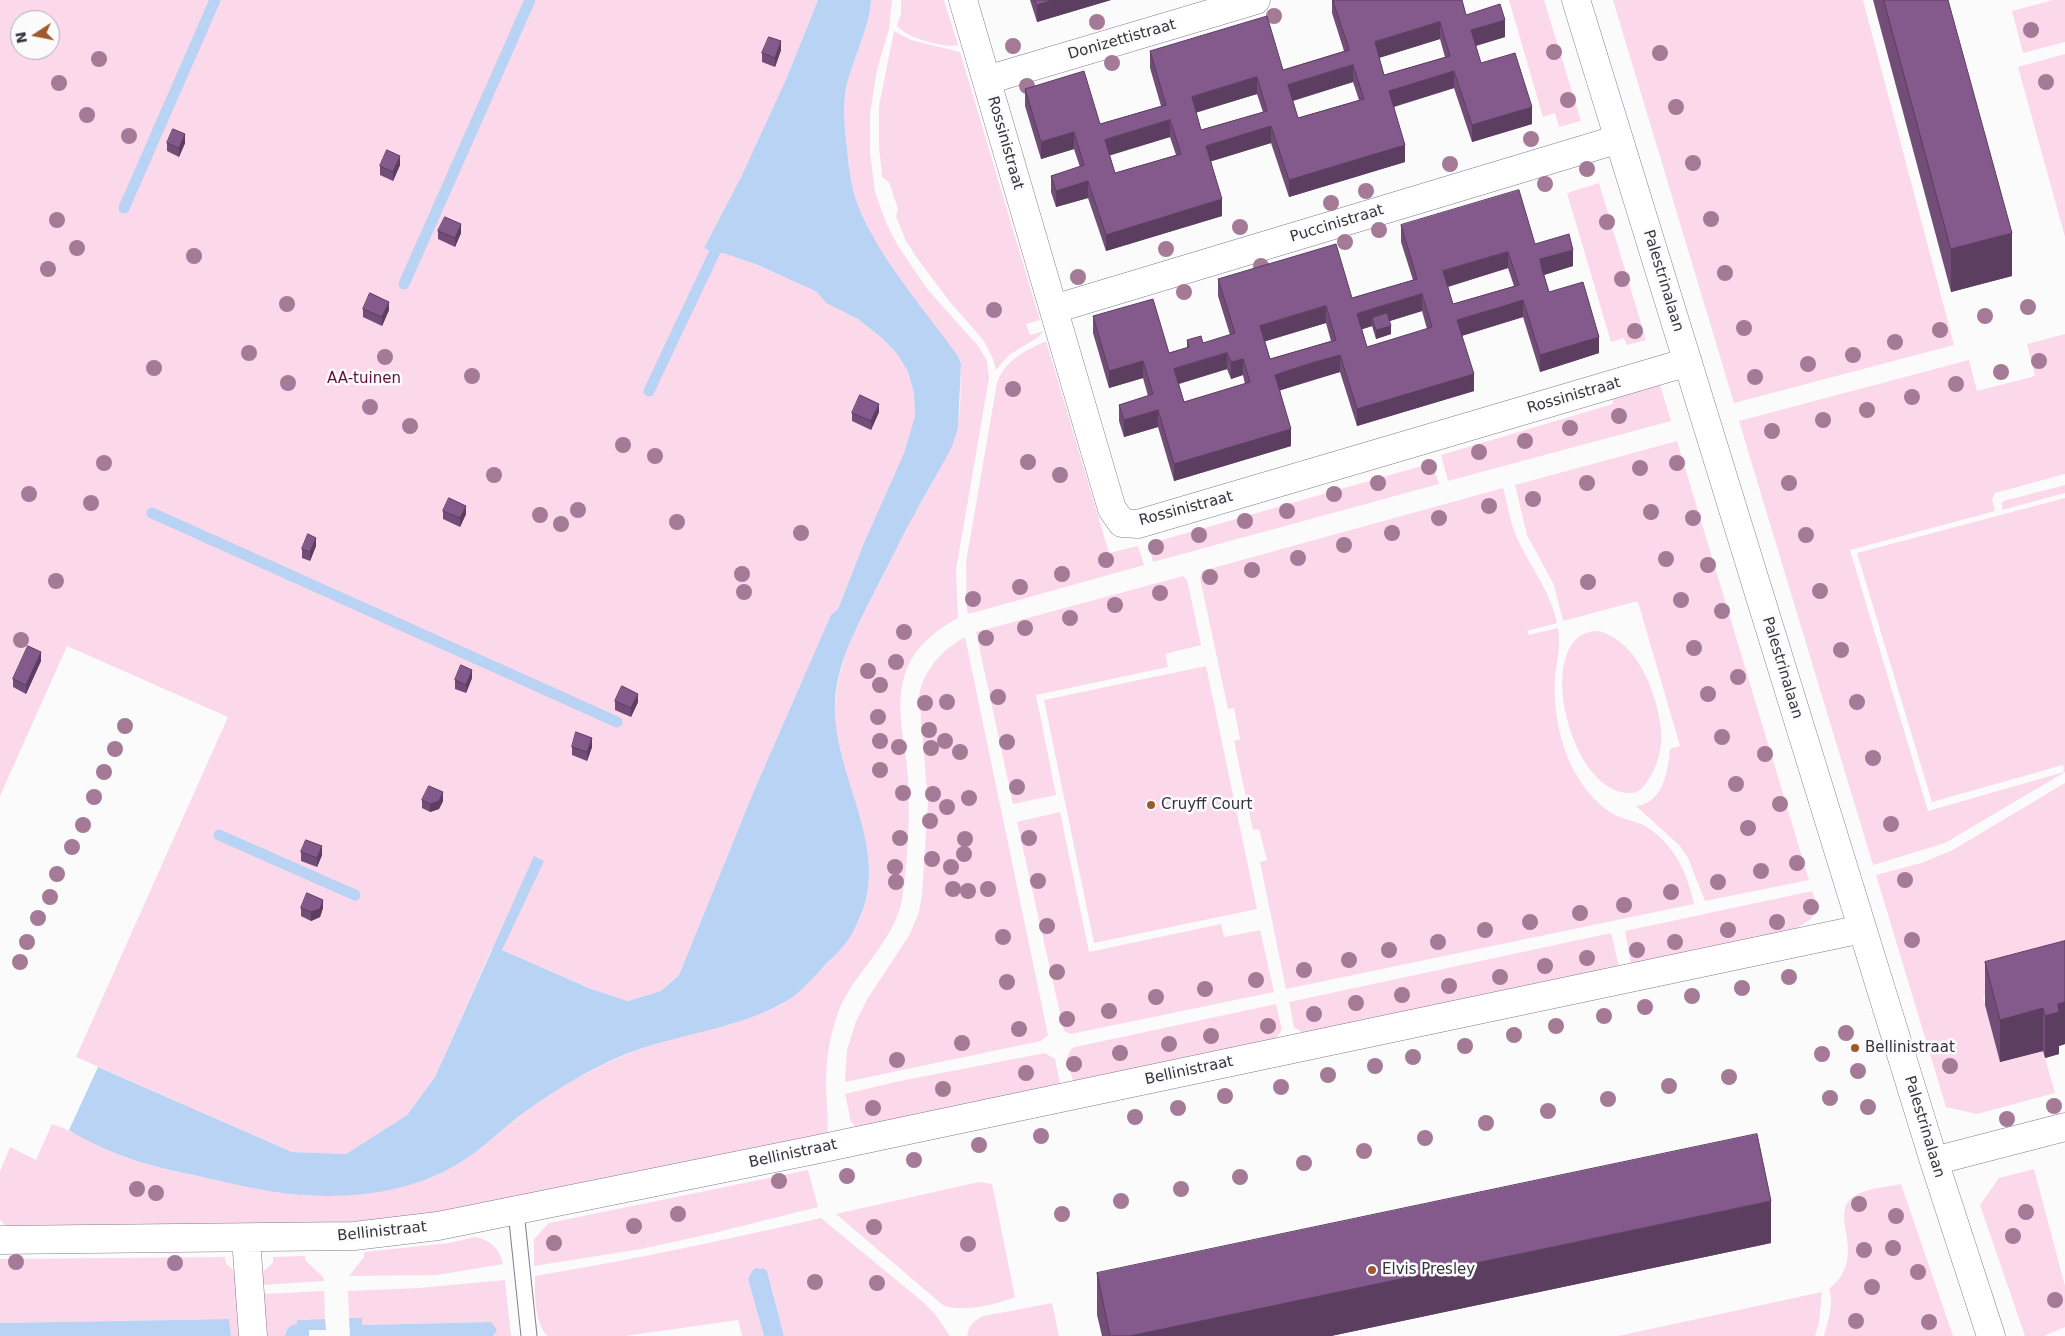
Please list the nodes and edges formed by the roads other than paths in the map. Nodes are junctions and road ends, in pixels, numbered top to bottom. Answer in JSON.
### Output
{"nodes":[{"id":1,"x":963,"y":0,"type":"edge"},
{"id":2,"x":1256,"y":0,"type":"edge"},
{"id":3,"x":1576,"y":0,"type":"edge"},
{"id":4,"x":987,"y":80,"type":"junction"},
{"id":5,"x":1619,"y":139,"type":"junction"},
{"id":6,"x":1054,"y":309,"type":"junction"},
{"id":7,"x":1688,"y":362,"type":"junction"},
{"id":8,"x":1862,"y":928,"type":"junction"},
{"id":9,"x":2065,"y":1126,"type":"edge"},
{"id":10,"x":1934,"y":1160,"type":"junction"},
{"id":11,"x":516,"y":1210,"type":"junction"},
{"id":12,"x":246,"y":1238,"type":"junction"},
{"id":13,"x":0,"y":1240,"type":"edge"},
{"id":14,"x":252,"y":1336,"type":"edge"},
{"id":15,"x":529,"y":1336,"type":"edge"},
{"id":16,"x":1991,"y":1336,"type":"edge"}],
"edges":[{"from":1,"to":4,"type":"street","name":"Rossinistraat"},
{"from":2,"to":4,"type":"street","name":"Donizettistraat"},
{"from":3,"to":5,"type":"street","name":"Palestrinalaan"},
{"from":4,"to":6,"type":"street","name":"Rossinistraat"},
{"from":5,"to":6,"type":"street","name":"Puccinistraat"},
{"from":5,"to":7,"type":"street","name":"Palestrinalaan"},
{"from":6,"to":7,"type":"street","name":"Rossinistraat"},
{"from":7,"to":8,"type":"street","name":"Palestrinalaan"},
{"from":8,"to":10,"type":"street","name":"Palestrinalaan"},
{"from":8,"to":11,"type":"street","name":"Bellinistraat"},
{"from":9,"to":10,"type":"street"},
{"from":10,"to":16,"type":"street","name":"Palestrinalaan"},
{"from":11,"to":12,"type":"street","name":"Bellinistraat"},
{"from":11,"to":15,"type":"lane"},
{"from":12,"to":13,"type":"street","name":"Bellinistraat"},
{"from":12,"to":14,"type":"street"}]}
